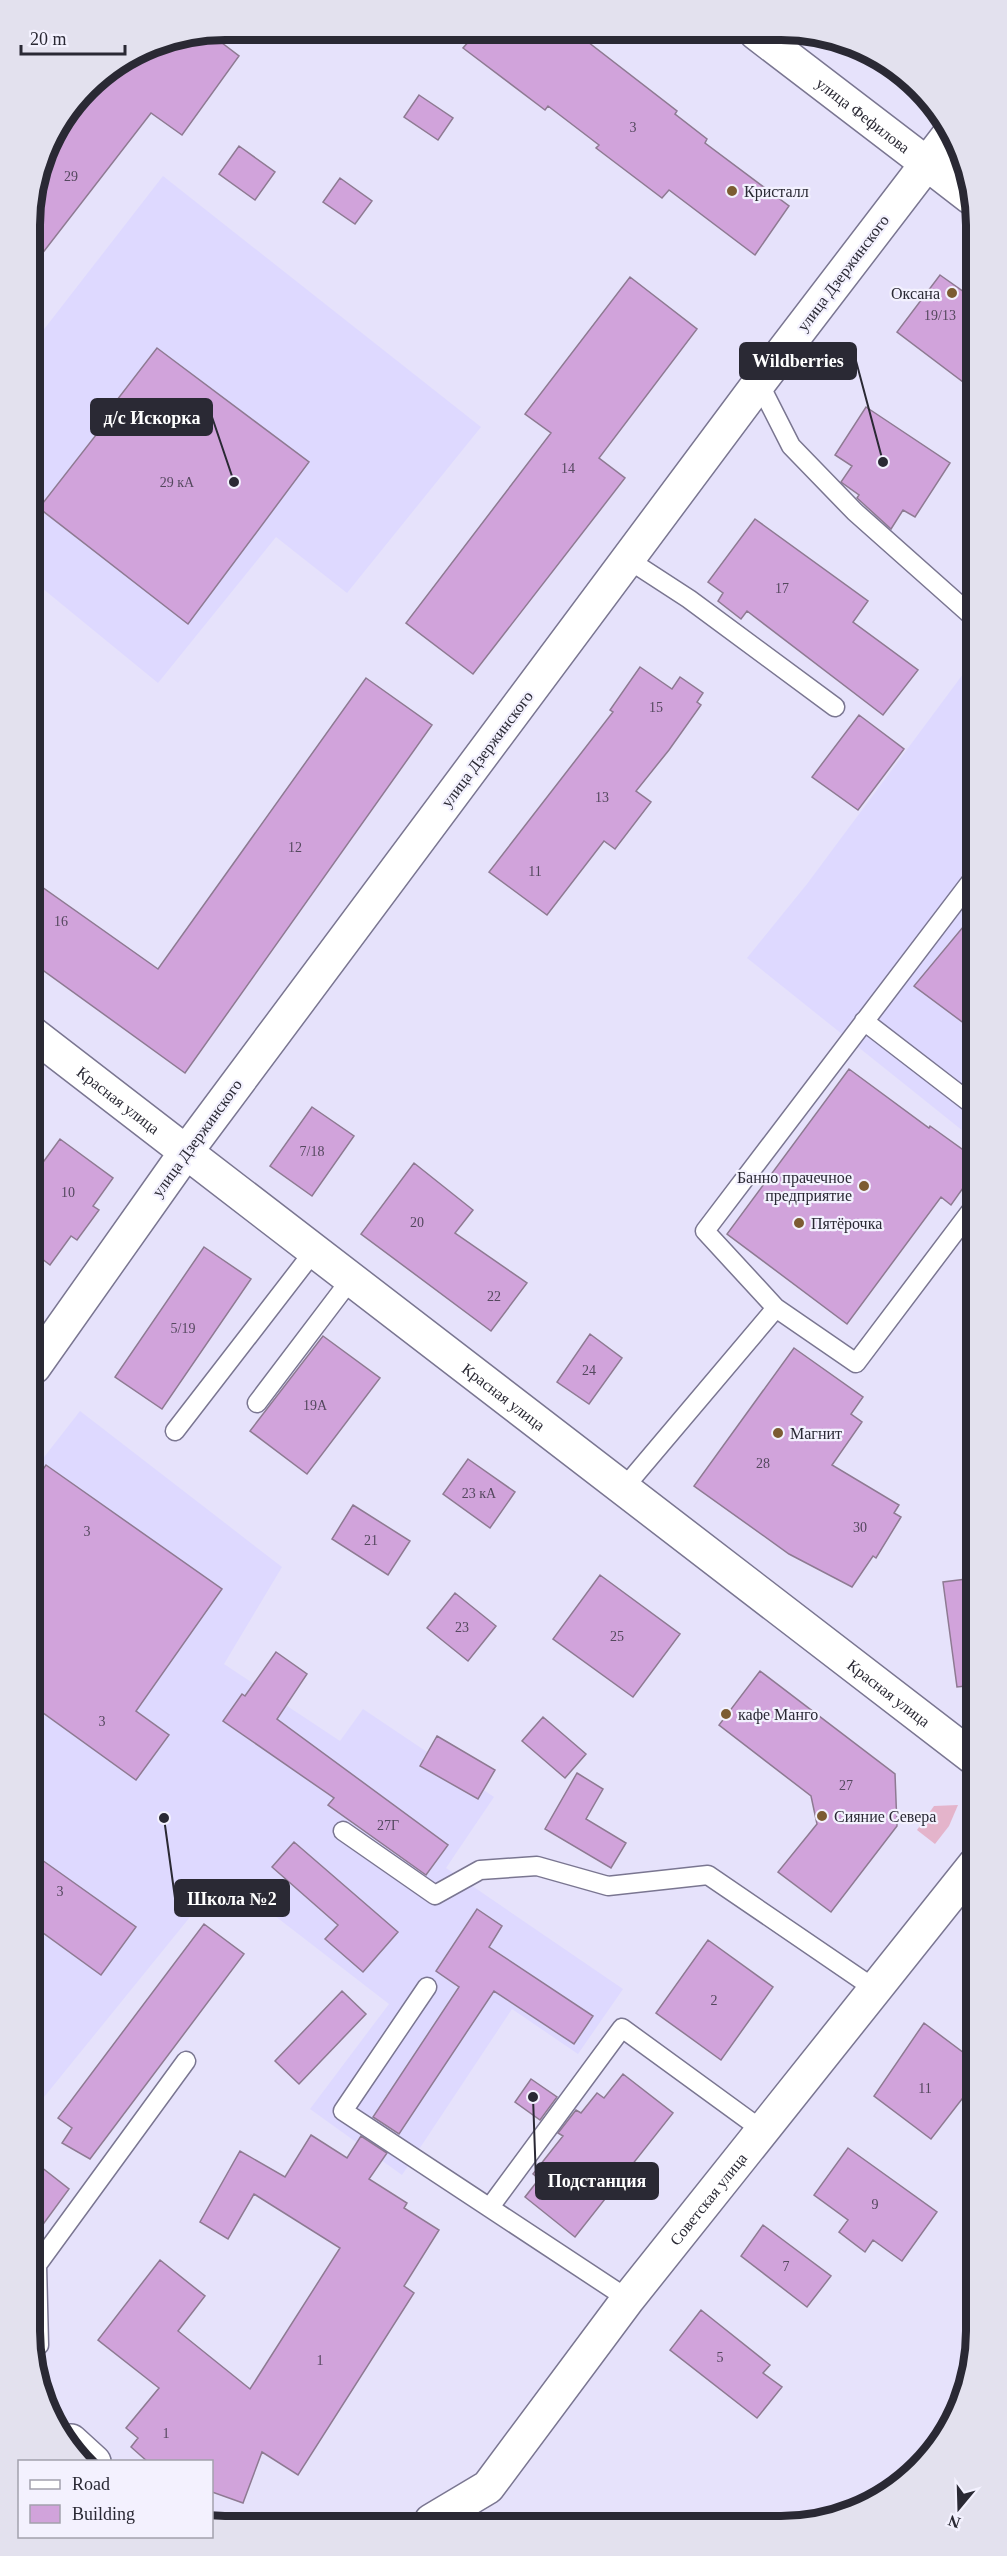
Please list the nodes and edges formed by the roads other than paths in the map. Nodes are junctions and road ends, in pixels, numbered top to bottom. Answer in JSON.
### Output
{"nodes":[{"id":1,"x":766,"y":41,"type":"edge"},
{"id":2,"x":945,"y":140,"type":"edge"},
{"id":3,"x":926,"y":163,"type":"junction"},
{"id":4,"x":963,"y":191,"type":"edge"},
{"id":5,"x":759,"y":383,"type":"junction"},
{"id":6,"x":629,"y":560,"type":"junction"},
{"id":7,"x":966,"y":611,"type":"edge"},
{"id":8,"x":835,"y":707,"type":"dead end"},
{"id":9,"x":966,"y":888,"type":"edge"},
{"id":10,"x":864,"y":1021,"type":"junction"},
{"id":11,"x":41,"y":1040,"type":"edge"},
{"id":12,"x":966,"y":1100,"type":"edge"},
{"id":13,"x":186,"y":1152,"type":"junction"},
{"id":14,"x":966,"y":1217,"type":"edge"},
{"id":15,"x":314,"y":1251,"type":"junction"},
{"id":16,"x":351,"y":1279,"type":"junction"},
{"id":17,"x":776,"y":1308,"type":"junction"},
{"id":18,"x":41,"y":1356,"type":"edge"},
{"id":19,"x":257,"y":1403,"type":"dead end"},
{"id":20,"x":175,"y":1431,"type":"dead end"},
{"id":21,"x":623,"y":1489,"type":"junction"},
{"id":22,"x":966,"y":1752,"type":"edge"},
{"id":23,"x":344,"y":1831,"type":"dead end"},
{"id":24,"x":966,"y":1875,"type":"edge"},
{"id":25,"x":427,"y":1987,"type":"dead end"},
{"id":26,"x":875,"y":1989,"type":"junction"},
{"id":27,"x":186,"y":2061,"type":"dead end"},
{"id":28,"x":762,"y":2130,"type":"junction"},
{"id":29,"x":490,"y":2207,"type":"junction"},
{"id":30,"x":41,"y":2260,"type":"edge"},
{"id":31,"x":628,"y":2299,"type":"junction"},
{"id":32,"x":439,"y":2516,"type":"edge"}],
"edges":[{"from":1,"to":3,"type":"main road","name":"улица Фефилова"},
{"from":2,"to":3,"type":"main road","name":"улица Дзержинского"},
{"from":3,"to":4,"type":"main road","name":"улица Фефилова"},
{"from":3,"to":5,"type":"main road","name":"улица Дзержинского"},
{"from":5,"to":6,"type":"main road","name":"улица Дзержинского"},
{"from":5,"to":7,"type":"lane"},
{"from":6,"to":8,"type":"lane"},
{"from":6,"to":13,"type":"main road","name":"улица Дзержинского"},
{"from":9,"to":10,"type":"lane"},
{"from":10,"to":12,"type":"lane"},
{"from":10,"to":17,"type":"lane"},
{"from":11,"to":13,"type":"main road","name":"Красная улица"},
{"from":13,"to":15,"type":"main road","name":"Красная улица"},
{"from":13,"to":18,"type":"main road","name":"улица Дзержинского"},
{"from":14,"to":17,"type":"lane"},
{"from":15,"to":16,"type":"main road","name":"Красная улица"},
{"from":15,"to":20,"type":"lane"},
{"from":16,"to":19,"type":"lane"},
{"from":16,"to":21,"type":"main road","name":"Красная улица"},
{"from":17,"to":21,"type":"lane"},
{"from":21,"to":22,"type":"main road","name":"Красная улица"},
{"from":23,"to":26,"type":"lane"},
{"from":24,"to":26,"type":"main road","name":"Советская улица"},
{"from":25,"to":29,"type":"lane"},
{"from":26,"to":28,"type":"main road","name":"Советская улица"},
{"from":27,"to":30,"type":"lane"},
{"from":28,"to":29,"type":"lane"},
{"from":28,"to":31,"type":"main road","name":"Советская улица"},
{"from":29,"to":31,"type":"lane"},
{"from":31,"to":32,"type":"main road","name":"Советская улица"}]}
